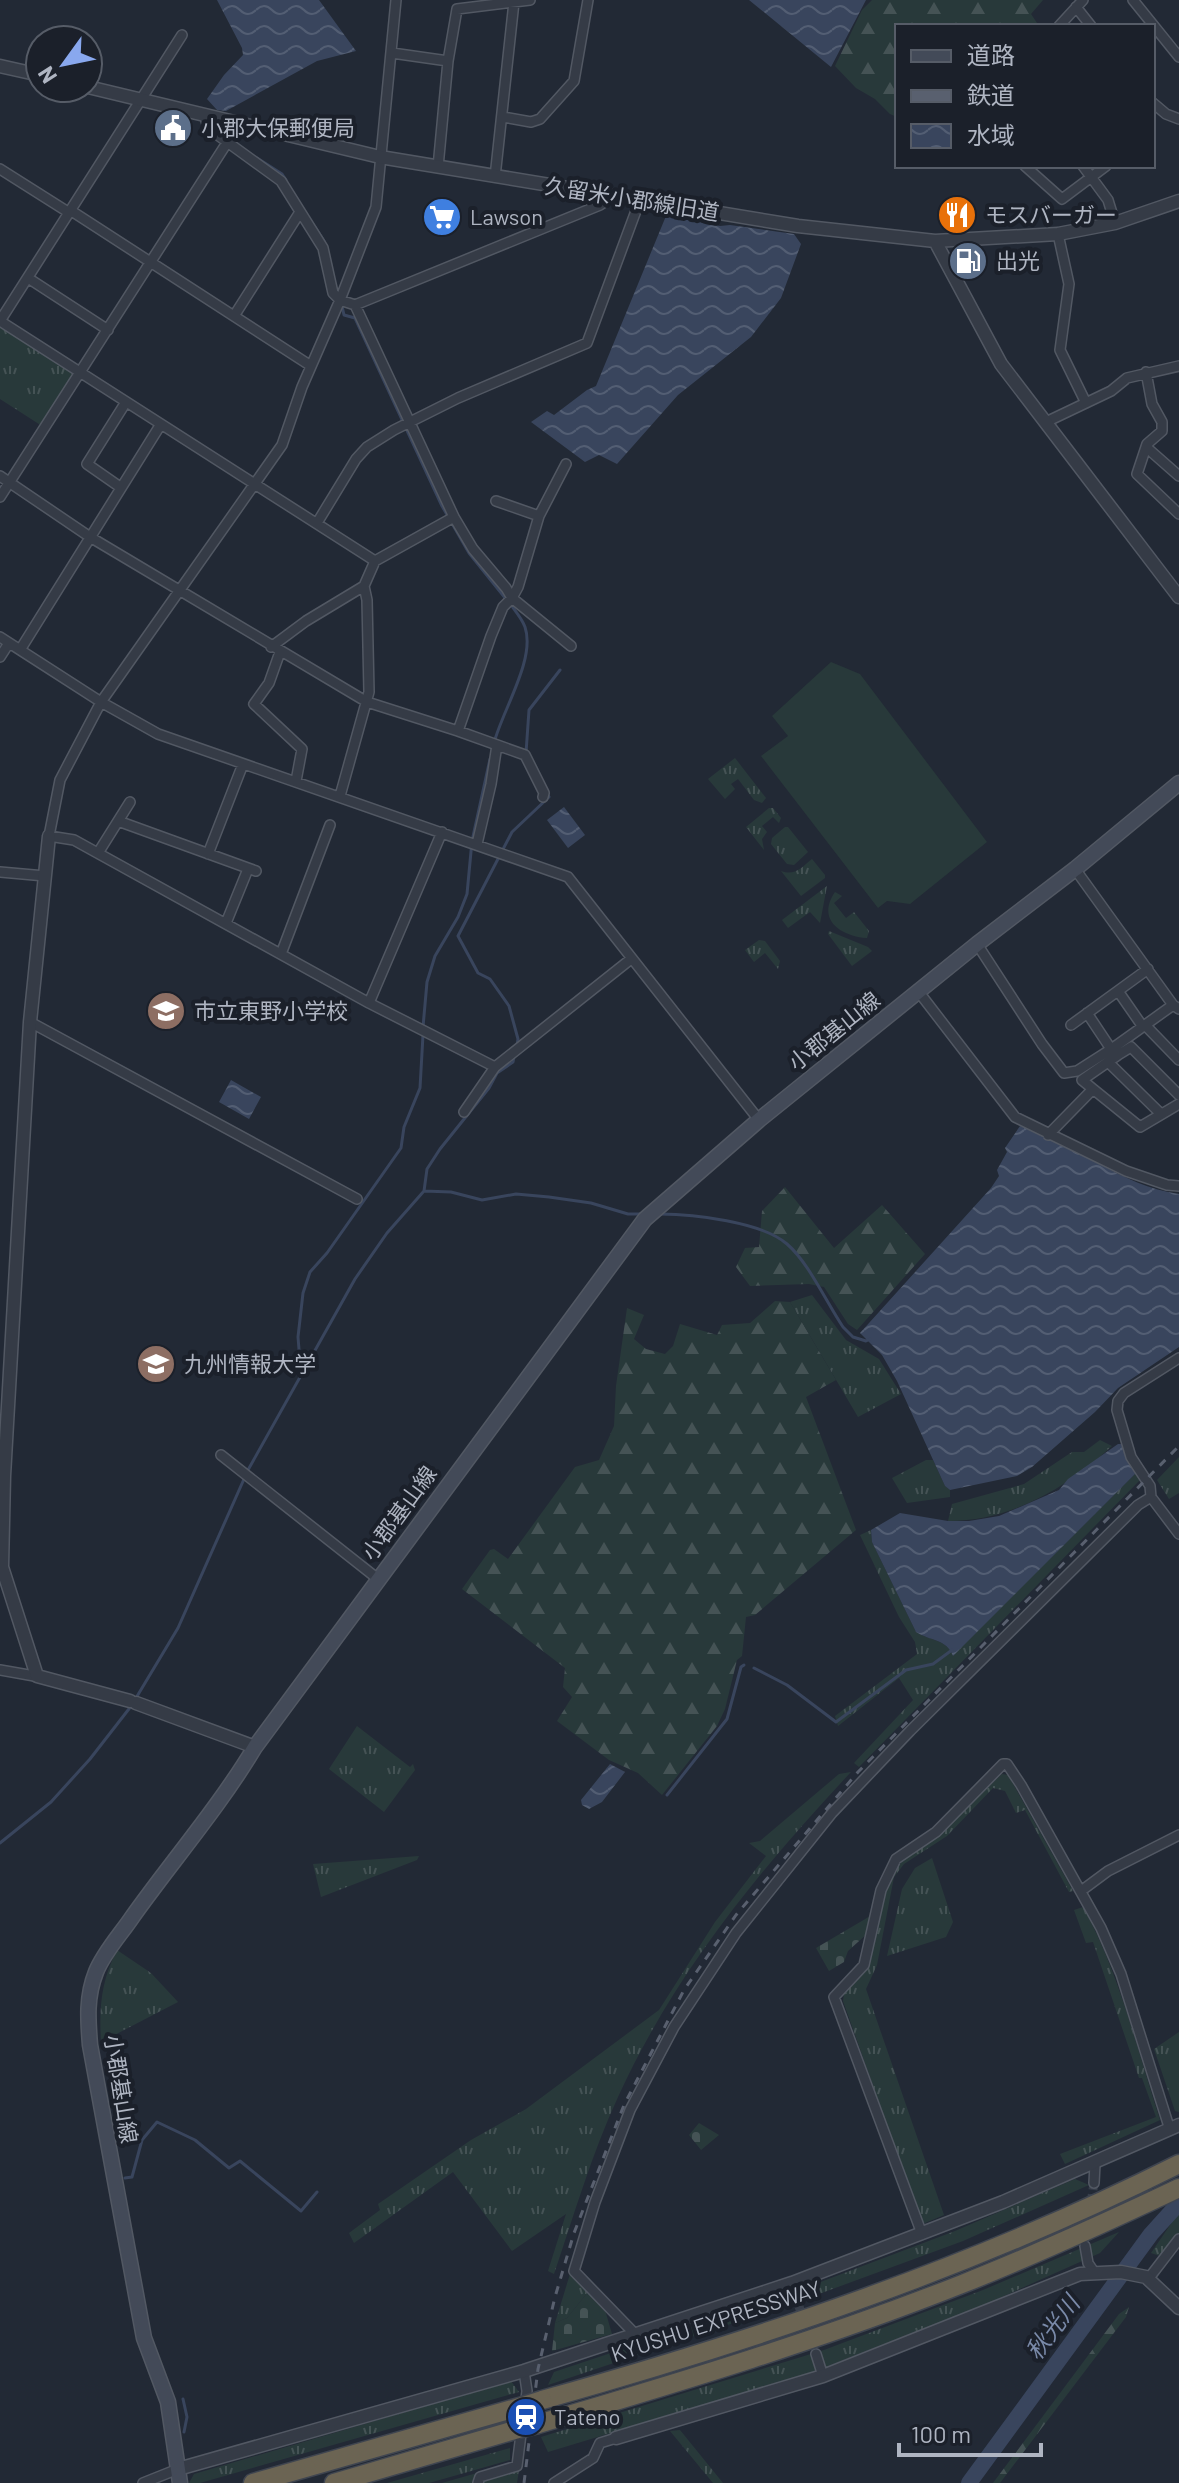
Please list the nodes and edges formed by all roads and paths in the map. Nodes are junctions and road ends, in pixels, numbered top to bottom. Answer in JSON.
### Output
{"nodes":[{"id":1,"x":396,"y":0,"type":"edge"},
{"id":2,"x":530,"y":0,"type":"edge"},
{"id":3,"x":588,"y":0,"type":"edge"},
{"id":4,"x":1133,"y":0,"type":"edge"},
{"id":5,"x":514,"y":2,"type":"junction"},
{"id":6,"x":457,"y":4,"type":"edge"},
{"id":7,"x":1079,"y":4,"type":"edge"},
{"id":8,"x":1061,"y":24,"type":"edge"},
{"id":9,"x":1090,"y":24,"type":"edge"},
{"id":10,"x":1152,"y":24,"type":"edge"},
{"id":11,"x":1155,"y":27,"type":"edge"},
{"id":12,"x":182,"y":35,"type":"dead end"},
{"id":13,"x":392,"y":53,"type":"junction"},
{"id":14,"x":1179,"y":57,"type":"edge"},
{"id":15,"x":448,"y":61,"type":"junction"},
{"id":16,"x":0,"y":66,"type":"edge"},
{"id":17,"x":24,"y":71,"type":"edge"},
{"id":18,"x":104,"y":91,"type":"edge"},
{"id":19,"x":141,"y":101,"type":"junction"},
{"id":20,"x":1155,"y":105,"type":"edge"},
{"id":21,"x":205,"y":117,"type":"junction"},
{"id":22,"x":503,"y":117,"type":"junction"},
{"id":23,"x":1179,"y":119,"type":"edge"},
{"id":24,"x":239,"y":124,"type":"junction"},
{"id":25,"x":227,"y":143,"type":"junction"},
{"id":26,"x":380,"y":157,"type":"junction"},
{"id":27,"x":438,"y":167,"type":"junction"},
{"id":28,"x":1027,"y":168,"type":"edge"},
{"id":29,"x":1085,"y":168,"type":"edge"},
{"id":30,"x":1104,"y":168,"type":"edge"},
{"id":31,"x":0,"y":169,"type":"edge"},
{"id":32,"x":495,"y":177,"type":"junction"},
{"id":33,"x":1093,"y":177,"type":"junction"},
{"id":34,"x":616,"y":195,"type":"junction"},
{"id":35,"x":640,"y":200,"type":"junction"},
{"id":36,"x":1179,"y":201,"type":"edge"},
{"id":37,"x":69,"y":211,"type":"junction"},
{"id":38,"x":300,"y":212,"type":"junction"},
{"id":39,"x":1115,"y":223,"type":"junction"},
{"id":40,"x":1058,"y":234,"type":"junction"},
{"id":41,"x":935,"y":241,"type":"junction"},
{"id":42,"x":151,"y":263,"type":"junction"},
{"id":43,"x":28,"y":278,"type":"junction"},
{"id":44,"x":340,"y":300,"type":"junction"},
{"id":45,"x":355,"y":305,"type":"junction"},
{"id":46,"x":234,"y":316,"type":"junction"},
{"id":47,"x":0,"y":321,"type":"edge"},
{"id":48,"x":108,"y":330,"type":"junction"},
{"id":49,"x":311,"y":366,"type":"junction"},
{"id":50,"x":1179,"y":366,"type":"edge"},
{"id":51,"x":1146,"y":372,"type":"junction"},
{"id":52,"x":81,"y":373,"type":"junction"},
{"id":53,"x":126,"y":402,"type":"junction"},
{"id":54,"x":1086,"y":403,"type":"junction"},
{"id":55,"x":409,"y":421,"type":"junction"},
{"id":56,"x":1046,"y":422,"type":"junction"},
{"id":57,"x":161,"y":424,"type":"junction"},
{"id":58,"x":1146,"y":447,"type":"junction"},
{"id":59,"x":566,"y":464,"type":"dead end"},
{"id":60,"x":0,"y":476,"type":"edge"},
{"id":61,"x":1179,"y":476,"type":"edge"},
{"id":62,"x":10,"y":482,"type":"junction"},
{"id":63,"x":256,"y":483,"type":"junction"},
{"id":64,"x":120,"y":487,"type":"junction"},
{"id":65,"x":0,"y":497,"type":"edge"},
{"id":66,"x":496,"y":501,"type":"dead end"},
{"id":67,"x":1179,"y":514,"type":"edge"},
{"id":68,"x":539,"y":516,"type":"junction"},
{"id":69,"x":454,"y":517,"type":"junction"},
{"id":70,"x":317,"y":523,"type":"junction"},
{"id":71,"x":90,"y":537,"type":"junction"},
{"id":72,"x":375,"y":561,"type":"junction"},
{"id":73,"x":364,"y":586,"type":"junction"},
{"id":74,"x":177,"y":591,"type":"junction"},
{"id":75,"x":1179,"y":597,"type":"edge"},
{"id":76,"x":512,"y":598,"type":"junction"},
{"id":77,"x":5,"y":640,"type":"edge"},
{"id":78,"x":571,"y":646,"type":"dead end"},
{"id":79,"x":20,"y":650,"type":"junction"},
{"id":80,"x":276,"y":650,"type":"junction"},
{"id":81,"x":0,"y":657,"type":"edge"},
{"id":82,"x":101,"y":702,"type":"junction"},
{"id":83,"x":367,"y":702,"type":"junction"},
{"id":84,"x":458,"y":731,"type":"junction"},
{"id":85,"x":497,"y":745,"type":"junction"},
{"id":86,"x":243,"y":764,"type":"junction"},
{"id":87,"x":296,"y":781,"type":"junction"},
{"id":88,"x":1179,"y":783,"type":"edge"},
{"id":89,"x":340,"y":796,"type":"junction"},
{"id":90,"x":543,"y":797,"type":"dead end"},
{"id":91,"x":130,"y":802,"type":"dead end"},
{"id":92,"x":118,"y":821,"type":"junction"},
{"id":93,"x":330,"y":825,"type":"dead end"},
{"id":94,"x":442,"y":832,"type":"junction"},
{"id":95,"x":49,"y":836,"type":"junction"},
{"id":96,"x":477,"y":844,"type":"junction"},
{"id":97,"x":98,"y":853,"type":"junction"},
{"id":98,"x":208,"y":854,"type":"junction"},
{"id":99,"x":1075,"y":869,"type":"junction"},
{"id":100,"x":0,"y":872,"type":"edge"},
{"id":101,"x":45,"y":876,"type":"junction"},
{"id":102,"x":226,"y":923,"type":"junction"},
{"id":103,"x":977,"y":944,"type":"junction"},
{"id":104,"x":281,"y":954,"type":"junction"},
{"id":105,"x":631,"y":959,"type":"junction"},
{"id":106,"x":1148,"y":969,"type":"junction"},
{"id":107,"x":918,"y":991,"type":"junction"},
{"id":108,"x":1118,"y":991,"type":"junction"},
{"id":109,"x":369,"y":1003,"type":"junction"},
{"id":110,"x":1176,"y":1007,"type":"edge"},
{"id":111,"x":1087,"y":1013,"type":"junction"},
{"id":112,"x":30,"y":1022,"type":"junction"},
{"id":113,"x":1071,"y":1025,"type":"dead end"},
{"id":114,"x":1144,"y":1026,"type":"junction"},
{"id":115,"x":1114,"y":1051,"type":"junction"},
{"id":116,"x":1179,"y":1060,"type":"edge"},
{"id":117,"x":1108,"y":1062,"type":"junction"},
{"id":118,"x":495,"y":1067,"type":"junction"},
{"id":119,"x":1093,"y":1089,"type":"junction"},
{"id":120,"x":1179,"y":1095,"type":"edge"},
{"id":121,"x":1179,"y":1104,"type":"edge"},
{"id":122,"x":464,"y":1112,"type":"dead end"},
{"id":123,"x":1161,"y":1114,"type":"junction"},
{"id":124,"x":759,"y":1120,"type":"junction"},
{"id":125,"x":1048,"y":1135,"type":"junction"},
{"id":126,"x":1179,"y":1186,"type":"edge"},
{"id":127,"x":357,"y":1199,"type":"dead end"},
{"id":128,"x":1179,"y":1358,"type":"edge"},
{"id":129,"x":221,"y":1455,"type":"dead end"},
{"id":130,"x":1151,"y":1497,"type":"junction"},
{"id":131,"x":1179,"y":1534,"type":"edge"},
{"id":132,"x":378,"y":1579,"type":"junction"},
{"id":133,"x":0,"y":1670,"type":"edge"},
{"id":134,"x":58,"y":1681,"type":"junction"},
{"id":135,"x":255,"y":1747,"type":"junction"},
{"id":136,"x":1179,"y":1835,"type":"edge"},
{"id":137,"x":1081,"y":1891,"type":"junction"},
{"id":138,"x":1174,"y":2127,"type":"edge"},
{"id":139,"x":1095,"y":2164,"type":"junction"},
{"id":140,"x":1172,"y":2167,"type":"edge"},
{"id":141,"x":1094,"y":2183,"type":"tunnel mouth"},
{"id":142,"x":1179,"y":2188,"type":"edge"},
{"id":143,"x":922,"y":2234,"type":"junction"},
{"id":144,"x":1179,"y":2239,"type":"edge"},
{"id":145,"x":1085,"y":2246,"type":"dead end"},
{"id":146,"x":1094,"y":2272,"type":"junction"},
{"id":147,"x":1146,"y":2277,"type":"junction"},
{"id":148,"x":1179,"y":2308,"type":"edge"},
{"id":149,"x":635,"y":2334,"type":"junction"},
{"id":150,"x":816,"y":2354,"type":"dead end"},
{"id":151,"x":524,"y":2371,"type":"junction"},
{"id":152,"x":823,"y":2376,"type":"junction"},
{"id":153,"x":616,"y":2438,"type":"joint"},
{"id":154,"x":179,"y":2476,"type":"edge"},
{"id":155,"x":143,"y":2483,"type":"edge"},
{"id":156,"x":253,"y":2483,"type":"edge"},
{"id":157,"x":334,"y":2483,"type":"edge"},
{"id":158,"x":478,"y":2483,"type":"edge"},
{"id":159,"x":554,"y":2483,"type":"edge"}],
"edges":[{"from":1,"to":13,"type":"street"},
{"from":2,"to":5,"type":"street"},
{"from":3,"to":22,"type":"street"},
{"from":4,"to":10,"type":"street"},
{"from":5,"to":6,"type":"street"},
{"from":5,"to":22,"type":"street"},
{"from":6,"to":15,"type":"street"},
{"from":7,"to":8,"type":"street"},
{"from":7,"to":9,"type":"street"},
{"from":11,"to":14,"type":"street"},
{"from":12,"to":19,"type":"street"},
{"from":13,"to":15,"type":"street"},
{"from":13,"to":26,"type":"street"},
{"from":15,"to":27,"type":"street"},
{"from":16,"to":17,"type":"street"},
{"from":18,"to":19,"type":"street","name":"久留米小郡線旧道"},
{"from":19,"to":21,"type":"street","name":"久留米小郡線旧道"},
{"from":19,"to":37,"type":"street"},
{"from":20,"to":23,"type":"street"},
{"from":21,"to":24,"type":"street","name":"久留米小郡線旧道"},
{"from":21,"to":25,"type":"street"},
{"from":22,"to":32,"type":"street"},
{"from":24,"to":25,"type":"street"},
{"from":24,"to":26,"type":"street","name":"久留米小郡線旧道"},
{"from":25,"to":38,"type":"street"},
{"from":25,"to":42,"type":"street"},
{"from":26,"to":27,"type":"street","name":"久留米小郡線旧道"},
{"from":26,"to":44,"type":"street"},
{"from":27,"to":32,"type":"street","name":"久留米小郡線旧道"},
{"from":28,"to":33,"type":"street"},
{"from":29,"to":33,"type":"street"},
{"from":30,"to":33,"type":"street"},
{"from":31,"to":37,"type":"street"},
{"from":32,"to":34,"type":"street","name":"久留米小郡線旧道"},
{"from":33,"to":39,"type":"street"},
{"from":34,"to":35,"type":"street","name":"久留米小郡線旧道"},
{"from":34,"to":45,"type":"street"},
{"from":35,"to":41,"type":"street","name":"久留米小郡線旧道"},
{"from":35,"to":55,"type":"street"},
{"from":36,"to":39,"type":"street","name":"久留米小郡線旧道"},
{"from":37,"to":42,"type":"street"},
{"from":37,"to":43,"type":"street"},
{"from":38,"to":44,"type":"street"},
{"from":38,"to":46,"type":"street"},
{"from":39,"to":40,"type":"street","name":"久留米小郡線旧道"},
{"from":40,"to":41,"type":"street","name":"久留米小郡線旧道"},
{"from":40,"to":54,"type":"street"},
{"from":41,"to":56,"type":"street"},
{"from":42,"to":46,"type":"street"},
{"from":42,"to":48,"type":"street"},
{"from":43,"to":47,"type":"street"},
{"from":43,"to":48,"type":"street"},
{"from":44,"to":45,"type":"street"},
{"from":44,"to":49,"type":"street"},
{"from":45,"to":55,"type":"street"},
{"from":46,"to":49,"type":"street"},
{"from":47,"to":52,"type":"street"},
{"from":48,"to":52,"type":"street"},
{"from":49,"to":63,"type":"street"},
{"from":50,"to":51,"type":"street"},
{"from":51,"to":54,"type":"street"},
{"from":51,"to":58,"type":"street"},
{"from":52,"to":53,"type":"street"},
{"from":52,"to":62,"type":"street"},
{"from":53,"to":57,"type":"street"},
{"from":53,"to":64,"type":"street"},
{"from":54,"to":56,"type":"street"},
{"from":55,"to":69,"type":"street"},
{"from":55,"to":70,"type":"street"},
{"from":56,"to":75,"type":"street"},
{"from":57,"to":63,"type":"street"},
{"from":57,"to":64,"type":"street"},
{"from":58,"to":61,"type":"street"},
{"from":58,"to":67,"type":"street"},
{"from":59,"to":68,"type":"street"},
{"from":60,"to":62,"type":"street"},
{"from":62,"to":65,"type":"street"},
{"from":62,"to":71,"type":"street"},
{"from":63,"to":70,"type":"street"},
{"from":63,"to":74,"type":"street"},
{"from":64,"to":71,"type":"street"},
{"from":66,"to":68,"type":"street"},
{"from":68,"to":76,"type":"street"},
{"from":69,"to":72,"type":"street"},
{"from":69,"to":76,"type":"street"},
{"from":70,"to":72,"type":"street"},
{"from":71,"to":74,"type":"street"},
{"from":71,"to":79,"type":"street"},
{"from":72,"to":73,"type":"street"},
{"from":73,"to":80,"type":"street"},
{"from":73,"to":83,"type":"street"},
{"from":74,"to":80,"type":"street"},
{"from":74,"to":82,"type":"street"},
{"from":76,"to":78,"type":"street"},
{"from":76,"to":84,"type":"street"},
{"from":77,"to":79,"type":"street"},
{"from":77,"to":81,"type":"street"},
{"from":79,"to":82,"type":"street"},
{"from":80,"to":83,"type":"street"},
{"from":80,"to":87,"type":"street"},
{"from":82,"to":86,"type":"street"},
{"from":82,"to":95,"type":"street"},
{"from":83,"to":84,"type":"street"},
{"from":83,"to":89,"type":"street"},
{"from":84,"to":85,"type":"street"},
{"from":85,"to":90,"type":"street"},
{"from":85,"to":96,"type":"street"},
{"from":86,"to":87,"type":"street"},
{"from":86,"to":98,"type":"street"},
{"from":87,"to":89,"type":"street"},
{"from":88,"to":99,"type":"main road","name":"小郡基山線"},
{"from":89,"to":94,"type":"street"},
{"from":91,"to":92,"type":"street"},
{"from":92,"to":97,"type":"street"},
{"from":92,"to":98,"type":"street"},
{"from":93,"to":104,"type":"street"},
{"from":94,"to":96,"type":"street"},
{"from":94,"to":109,"type":"street"},
{"from":95,"to":97,"type":"street"},
{"from":95,"to":101,"type":"street"},
{"from":96,"to":105,"type":"street"},
{"from":97,"to":102,"type":"street"},
{"from":98,"to":102,"type":"street"},
{"from":99,"to":103,"type":"main road","name":"小郡基山線"},
{"from":99,"to":106,"type":"street"},
{"from":100,"to":101,"type":"street"},
{"from":101,"to":112,"type":"street"},
{"from":102,"to":104,"type":"street"},
{"from":103,"to":107,"type":"main road","name":"小郡基山線"},
{"from":103,"to":115,"type":"street"},
{"from":104,"to":109,"type":"street"},
{"from":105,"to":118,"type":"street"},
{"from":105,"to":124,"type":"street"},
{"from":106,"to":108,"type":"street"},
{"from":106,"to":110,"type":"street"},
{"from":107,"to":124,"type":"main road","name":"小郡基山線"},
{"from":107,"to":125,"type":"street"},
{"from":108,"to":111,"type":"street"},
{"from":108,"to":114,"type":"street"},
{"from":109,"to":118,"type":"street"},
{"from":110,"to":114,"type":"street"},
{"from":111,"to":113,"type":"street"},
{"from":111,"to":115,"type":"street"},
{"from":112,"to":127,"type":"street"},
{"from":112,"to":134,"type":"street"},
{"from":114,"to":115,"type":"street"},
{"from":114,"to":116,"type":"street"},
{"from":115,"to":117,"type":"street"},
{"from":115,"to":120,"type":"street"},
{"from":117,"to":119,"type":"street"},
{"from":117,"to":123,"type":"street"},
{"from":118,"to":122,"type":"street"},
{"from":119,"to":123,"type":"street"},
{"from":119,"to":125,"type":"street"},
{"from":121,"to":123,"type":"street"},
{"from":124,"to":132,"type":"main road","name":"小郡基山線"},
{"from":125,"to":126,"type":"street"},
{"from":128,"to":130,"type":"street"},
{"from":129,"to":132,"type":"street"},
{"from":130,"to":131,"type":"street"},
{"from":130,"to":149,"type":"street"},
{"from":132,"to":135,"type":"main road","name":"小郡基山線"},
{"from":133,"to":134,"type":"street"},
{"from":134,"to":135,"type":"street"},
{"from":135,"to":154,"type":"main road","name":"小郡基山線"},
{"from":136,"to":137,"type":"street"},
{"from":137,"to":138,"type":"street"},
{"from":137,"to":143,"type":"street"},
{"from":138,"to":139,"type":"street"},
{"from":139,"to":141,"type":"street"},
{"from":139,"to":143,"type":"street"},
{"from":140,"to":156,"type":"highway","name":"KYUSHU EXPRESSWAY","bridge":true},
{"from":142,"to":157,"type":"highway","name":"KYUSHU EXPRESSWAY","bridge":true},
{"from":143,"to":149,"type":"street"},
{"from":144,"to":147,"type":"street"},
{"from":145,"to":146,"type":"street"},
{"from":146,"to":147,"type":"street"},
{"from":146,"to":152,"type":"street"},
{"from":147,"to":148,"type":"street"},
{"from":149,"to":151,"type":"street"},
{"from":150,"to":152,"type":"street"},
{"from":151,"to":154,"type":"street"},
{"from":151,"to":158,"type":"street"},
{"from":152,"to":153,"type":"street"},
{"from":153,"to":159,"type":"street"},
{"from":154,"to":155,"type":"street"}]}
